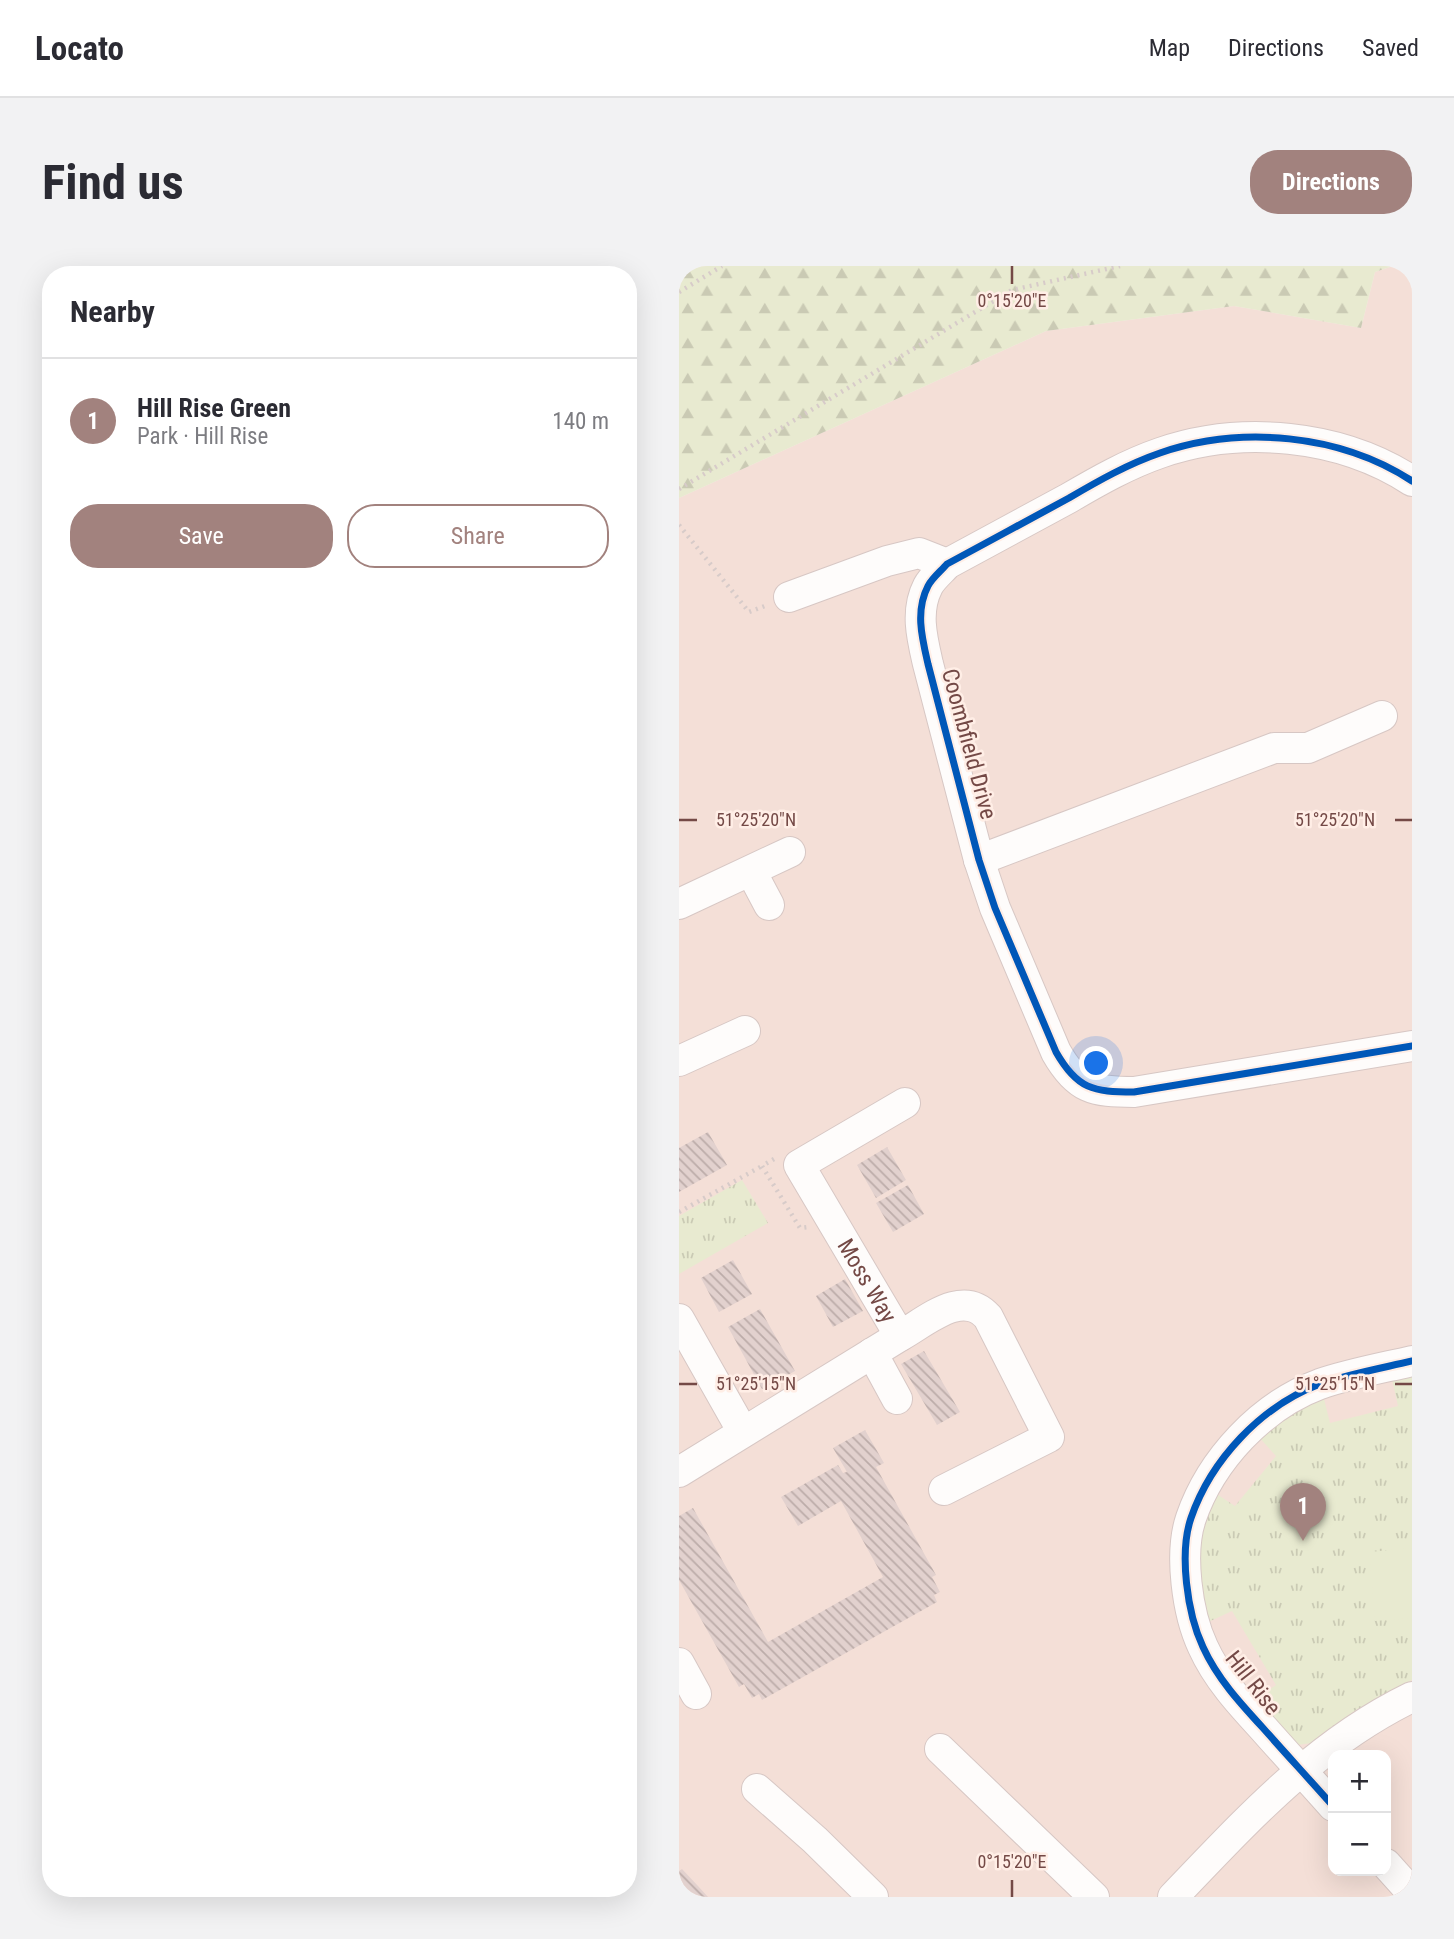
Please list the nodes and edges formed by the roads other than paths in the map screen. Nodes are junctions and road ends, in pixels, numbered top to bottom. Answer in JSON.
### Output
{"nodes":[{"id":1,"x":1412,"y":481,"type":"edge"},
{"id":2,"x":947,"y":564,"type":"junction"},
{"id":3,"x":789,"y":597,"type":"road end"},
{"id":4,"x":1383,"y":716,"type":"dead end"},
{"id":5,"x":790,"y":852,"type":"dead end"},
{"id":6,"x":979,"y":860,"type":"junction"},
{"id":7,"x":751,"y":871,"type":"junction"},
{"id":8,"x":679,"y":904,"type":"edge"},
{"id":9,"x":769,"y":905,"type":"dead end"},
{"id":10,"x":745,"y":1031,"type":"dead end"},
{"id":11,"x":1412,"y":1046,"type":"edge"},
{"id":12,"x":679,"y":1061,"type":"edge"},
{"id":13,"x":905,"y":1103,"type":"dead end"},
{"id":14,"x":679,"y":1319,"type":"edge"},
{"id":15,"x":900,"y":1336,"type":"junction"},
{"id":16,"x":872,"y":1353,"type":"junction"},
{"id":17,"x":1412,"y":1361,"type":"edge"},
{"id":18,"x":897,"y":1399,"type":"dead end"},
{"id":19,"x":743,"y":1433,"type":"junction"},
{"id":20,"x":679,"y":1472,"type":"edge"},
{"id":21,"x":944,"y":1490,"type":"dead end"},
{"id":22,"x":679,"y":1663,"type":"edge"},
{"id":23,"x":696,"y":1693,"type":"dead end"},
{"id":24,"x":1412,"y":1697,"type":"edge"},
{"id":25,"x":940,"y":1749,"type":"dead end"},
{"id":26,"x":1301,"y":1771,"type":"junction"},
{"id":27,"x":757,"y":1789,"type":"dead end"},
{"id":28,"x":1328,"y":1801,"type":"edge"},
{"id":29,"x":1391,"y":1870,"type":"edge"},
{"id":30,"x":1412,"y":1894,"type":"edge"},
{"id":31,"x":873,"y":1897,"type":"edge"},
{"id":32,"x":1094,"y":1897,"type":"edge"},
{"id":33,"x":1173,"y":1897,"type":"edge"}],
"edges":[{"from":1,"to":2,"type":"street","name":"Coombfield Drive"},
{"from":2,"to":3,"type":"street"},
{"from":2,"to":6,"type":"street","name":"Coombfield Drive"},
{"from":4,"to":6,"type":"street","name":"Coombfield Drive"},
{"from":5,"to":7,"type":"street"},
{"from":6,"to":11,"type":"street","name":"Coombfield Drive"},
{"from":7,"to":8,"type":"street"},
{"from":7,"to":9,"type":"street"},
{"from":10,"to":12,"type":"street"},
{"from":13,"to":15,"type":"street","name":"Moss Way"},
{"from":14,"to":19,"type":"street"},
{"from":15,"to":16,"type":"street"},
{"from":15,"to":21,"type":"street","name":"Moss Way"},
{"from":16,"to":18,"type":"street"},
{"from":16,"to":19,"type":"street"},
{"from":17,"to":26,"type":"street","name":"Hill Rise"},
{"from":19,"to":20,"type":"street"},
{"from":22,"to":23,"type":"street"},
{"from":24,"to":26,"type":"street"},
{"from":25,"to":32,"type":"street"},
{"from":26,"to":28,"type":"street","name":"Hill Rise"},
{"from":26,"to":33,"type":"street"},
{"from":27,"to":31,"type":"street"},
{"from":29,"to":30,"type":"street"}]}
